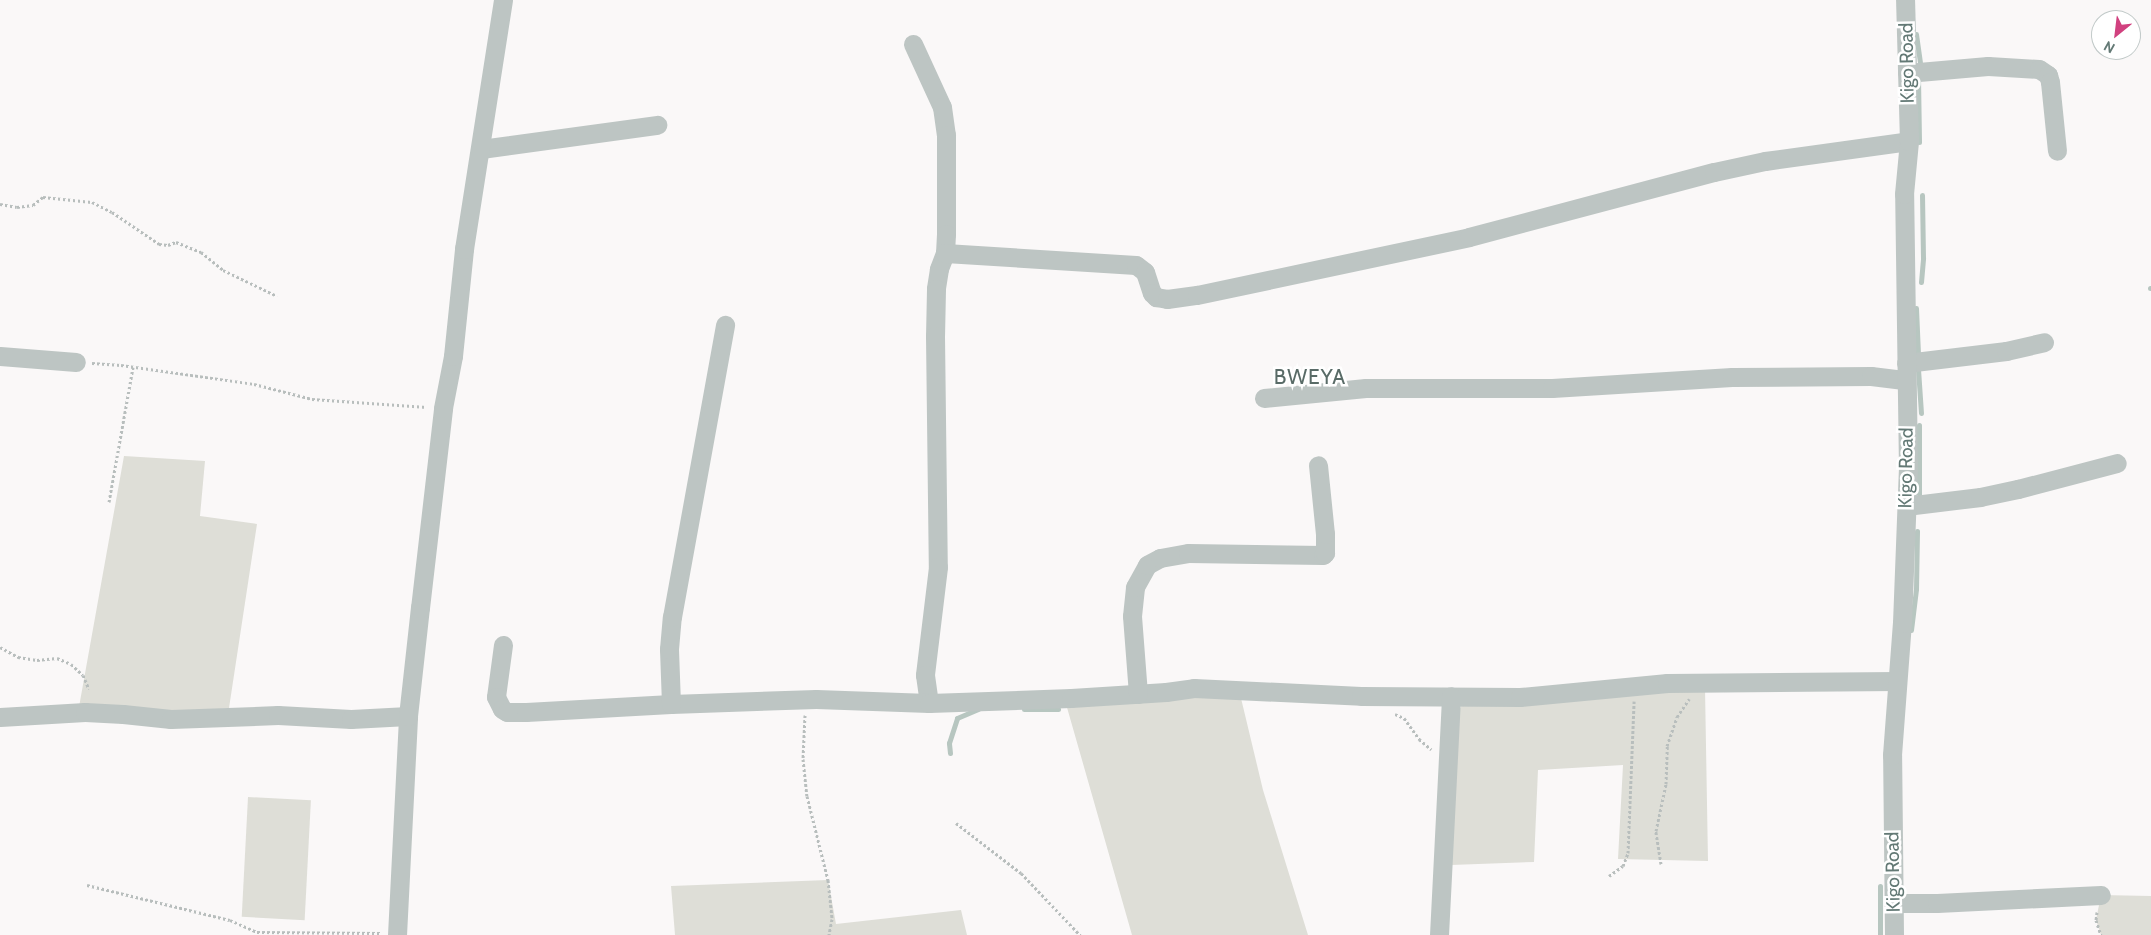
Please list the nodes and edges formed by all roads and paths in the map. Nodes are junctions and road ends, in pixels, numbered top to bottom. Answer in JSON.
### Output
{"nodes":[{"id":1,"x":503,"y":0,"type":"edge"},
{"id":2,"x":1905,"y":0,"type":"edge"},
{"id":3,"x":913,"y":44,"type":"dead end"},
{"id":4,"x":1907,"y":73,"type":"junction"},
{"id":5,"x":657,"y":125,"type":"dead end"},
{"id":6,"x":1909,"y":141,"type":"junction"},
{"id":7,"x":481,"y":149,"type":"junction"},
{"id":8,"x":2057,"y":151,"type":"dead end"},
{"id":9,"x":0,"y":204,"type":"edge"},
{"id":10,"x":945,"y":253,"type":"junction"},
{"id":11,"x":277,"y":296,"type":"dead end"},
{"id":12,"x":725,"y":325,"type":"dead end"},
{"id":13,"x":2044,"y":342,"type":"dead end"},
{"id":14,"x":0,"y":356,"type":"edge"},
{"id":15,"x":76,"y":362,"type":"joint"},
{"id":16,"x":133,"y":366,"type":"junction"},
{"id":17,"x":1906,"y":371,"type":"junction"},
{"id":18,"x":1264,"y":398,"type":"dead end"},
{"id":19,"x":443,"y":408,"type":"junction"},
{"id":20,"x":2118,"y":463,"type":"dead end"},
{"id":21,"x":1318,"y":465,"type":"dead end"},
{"id":22,"x":109,"y":502,"type":"dead end"},
{"id":23,"x":1906,"y":506,"type":"junction"},
{"id":24,"x":503,"y":645,"type":"dead end"},
{"id":25,"x":0,"y":647,"type":"edge"},
{"id":26,"x":1897,"y":681,"type":"junction"},
{"id":27,"x":1699,"y":683,"type":"junction"},
{"id":28,"x":1634,"y":686,"type":"junction"},
{"id":29,"x":89,"y":689,"type":"dead end"},
{"id":30,"x":1138,"y":694,"type":"junction"},
{"id":31,"x":1451,"y":696,"type":"junction"},
{"id":32,"x":805,"y":700,"type":"junction"},
{"id":33,"x":929,"y":703,"type":"junction"},
{"id":34,"x":671,"y":704,"type":"junction"},
{"id":35,"x":1386,"y":709,"type":"dead end"},
{"id":36,"x":408,"y":716,"type":"junction"},
{"id":37,"x":0,"y":717,"type":"edge"},
{"id":38,"x":1448,"y":762,"type":"junction"},
{"id":39,"x":956,"y":823,"type":"dead end"},
{"id":40,"x":1661,"y":864,"type":"dead end"},
{"id":41,"x":1609,"y":876,"type":"dead end"},
{"id":42,"x":87,"y":885,"type":"dead end"},
{"id":43,"x":2101,"y":894,"type":"joint"},
{"id":44,"x":1894,"y":903,"type":"junction"},
{"id":45,"x":397,"y":934,"type":"edge"},
{"id":46,"x":1079,"y":934,"type":"edge"},
{"id":47,"x":829,"y":935,"type":"edge"},
{"id":48,"x":1072,"y":935,"type":"edge"},
{"id":49,"x":1439,"y":935,"type":"edge"},
{"id":50,"x":1894,"y":935,"type":"edge"},
{"id":51,"x":2100,"y":935,"type":"edge"}],
"edges":[{"from":1,"to":7,"type":"street"},
{"from":2,"to":4,"type":"street","name":"Kigo Road"},
{"from":3,"to":10,"type":"street"},
{"from":4,"to":6,"type":"street","name":"Kigo Road"},
{"from":4,"to":8,"type":"street"},
{"from":5,"to":7,"type":"street"},
{"from":6,"to":10,"type":"street"},
{"from":6,"to":17,"type":"street","name":"Kigo Road"},
{"from":7,"to":19,"type":"street"},
{"from":9,"to":11,"type":"path"},
{"from":10,"to":33,"type":"street"},
{"from":12,"to":34,"type":"street"},
{"from":13,"to":17,"type":"street"},
{"from":14,"to":15,"type":"street"},
{"from":15,"to":16,"type":"path"},
{"from":16,"to":19,"type":"path"},
{"from":16,"to":22,"type":"path"},
{"from":17,"to":18,"type":"street"},
{"from":17,"to":23,"type":"street","name":"Kigo Road"},
{"from":19,"to":36,"type":"street"},
{"from":20,"to":23,"type":"street"},
{"from":21,"to":30,"type":"street"},
{"from":23,"to":26,"type":"street","name":"Kigo Road"},
{"from":24,"to":34,"type":"street"},
{"from":25,"to":29,"type":"path"},
{"from":26,"to":27,"type":"street"},
{"from":26,"to":44,"type":"street","name":"Kigo Road"},
{"from":27,"to":28,"type":"street"},
{"from":27,"to":40,"type":"path"},
{"from":28,"to":31,"type":"street"},
{"from":28,"to":41,"type":"path"},
{"from":30,"to":31,"type":"street"},
{"from":30,"to":33,"type":"street"},
{"from":31,"to":38,"type":"street"},
{"from":32,"to":33,"type":"street"},
{"from":32,"to":34,"type":"street"},
{"from":32,"to":47,"type":"path"},
{"from":35,"to":38,"type":"path"},
{"from":36,"to":37,"type":"street"},
{"from":36,"to":45,"type":"street"},
{"from":38,"to":49,"type":"street"},
{"from":39,"to":46,"type":"path"},
{"from":42,"to":45,"type":"path"},
{"from":43,"to":44,"type":"street"},
{"from":43,"to":51,"type":"path"},
{"from":44,"to":50,"type":"street","name":"Kigo Road"},
{"from":46,"to":48,"type":"path"}]}
